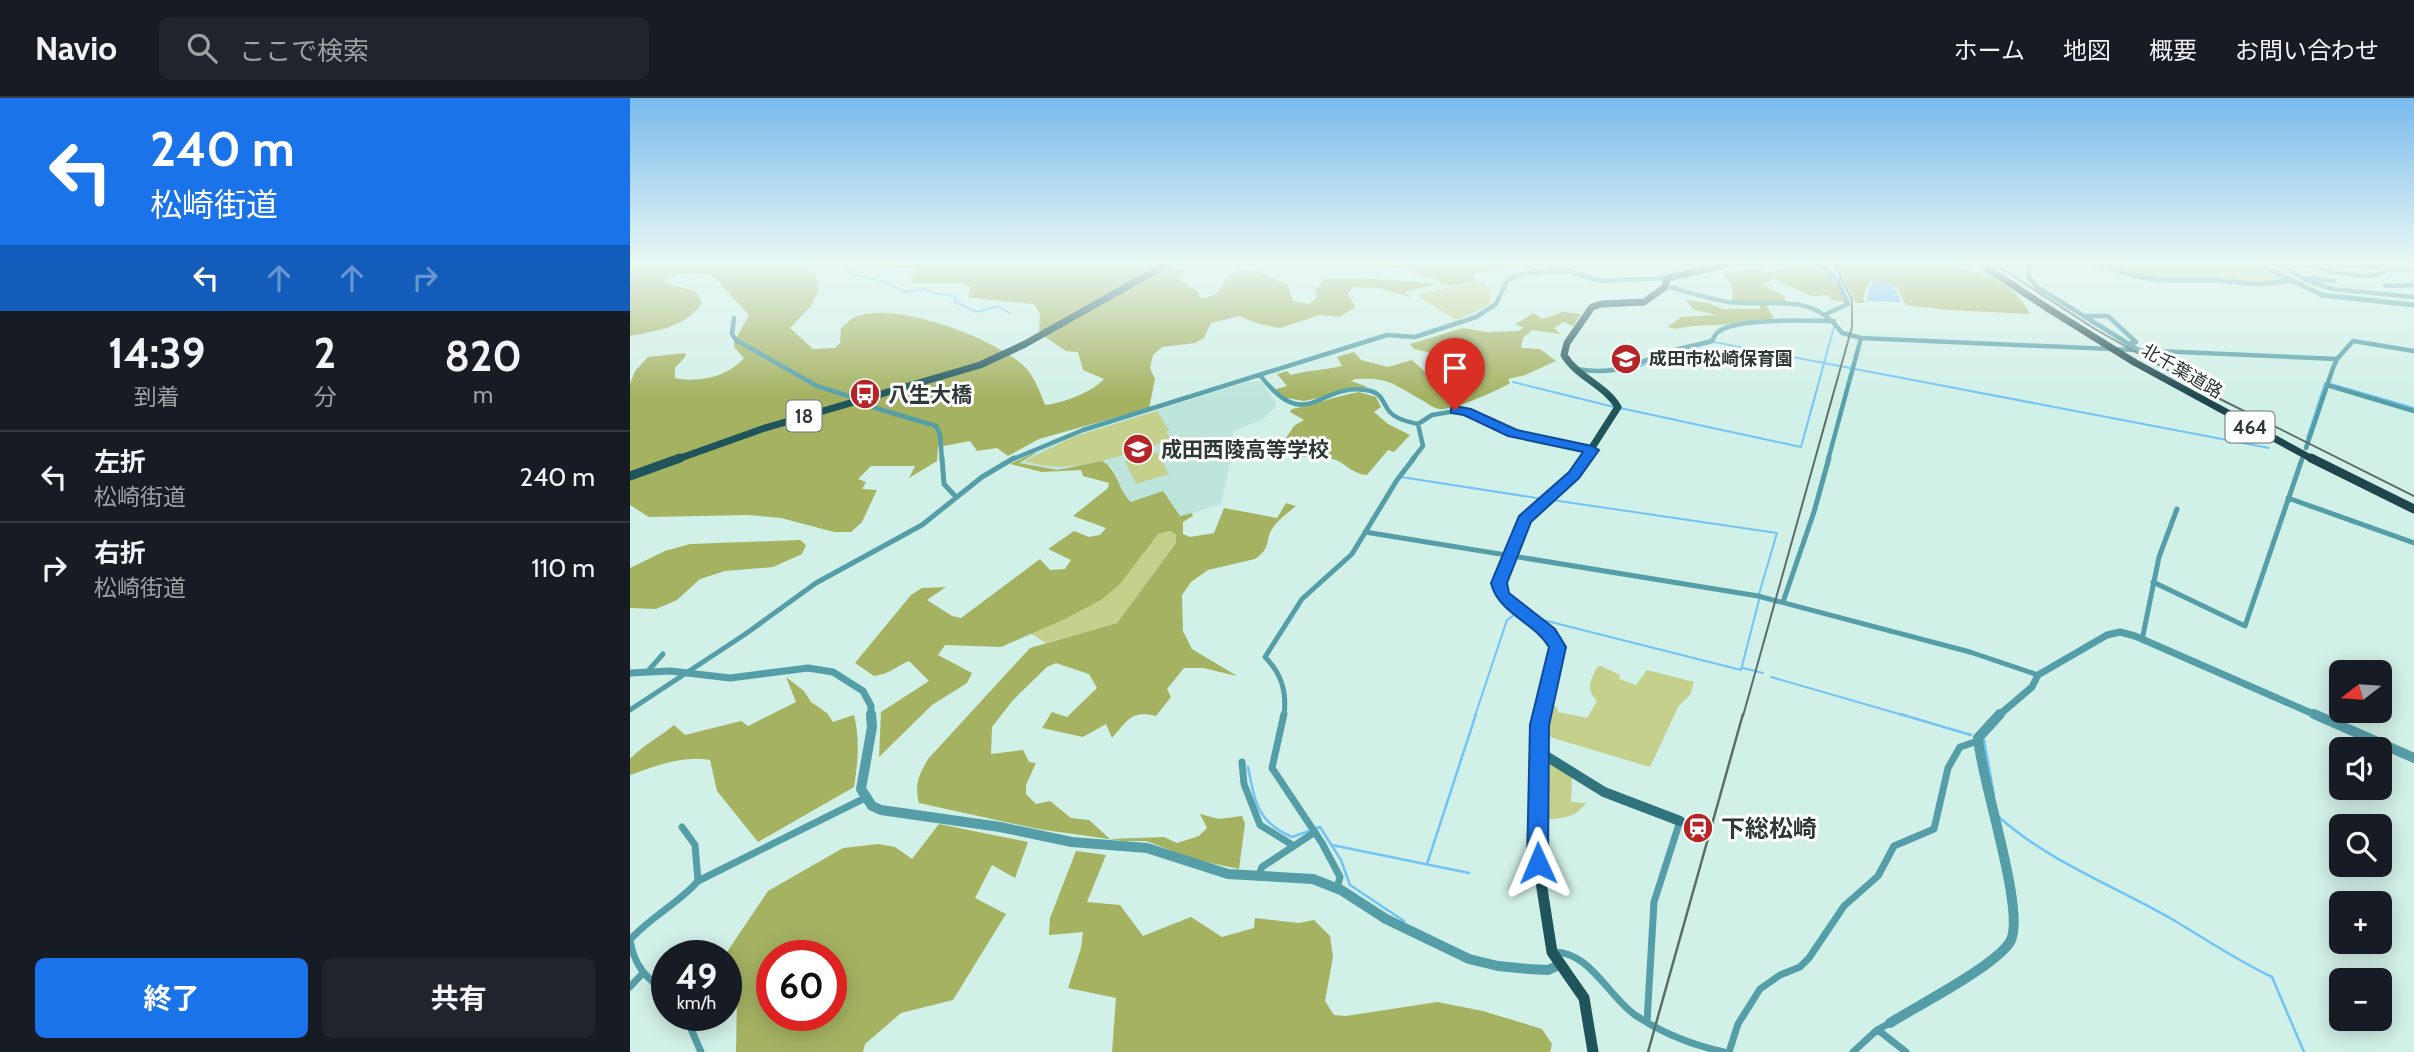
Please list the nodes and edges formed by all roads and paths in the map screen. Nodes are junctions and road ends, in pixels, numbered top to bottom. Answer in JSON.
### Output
{"nodes":[{"id":1,"x":1088,"y":309,"type":"edge"},
{"id":2,"x":1489,"y":309,"type":"edge"},
{"id":3,"x":1590,"y":309,"type":"edge"},
{"id":4,"x":1813,"y":309,"type":"edge"},
{"id":5,"x":1838,"y":309,"type":"edge"},
{"id":6,"x":2052,"y":309,"type":"edge"},
{"id":7,"x":2071,"y":309,"type":"edge"},
{"id":8,"x":1826,"y":314,"type":"junction"},
{"id":9,"x":2083,"y":316,"type":"junction"},
{"id":10,"x":734,"y":318,"type":"dead end"},
{"id":11,"x":1834,"y":321,"type":"junction"},
{"id":12,"x":1861,"y":338,"type":"junction"},
{"id":13,"x":2128,"y":344,"type":"junction"},
{"id":14,"x":2140,"y":350,"type":"junction"},
{"id":15,"x":2414,"y":351,"type":"edge"},
{"id":16,"x":2337,"y":359,"type":"junction"},
{"id":17,"x":1577,"y":369,"type":"junction"},
{"id":18,"x":1260,"y":375,"type":"junction"},
{"id":19,"x":2327,"y":385,"type":"junction"},
{"id":20,"x":861,"y":400,"type":"junction"},
{"id":21,"x":2414,"y":411,"type":"edge"},
{"id":22,"x":1418,"y":424,"type":"junction"},
{"id":23,"x":2306,"y":449,"type":"dead end"},
{"id":24,"x":1592,"y":450,"type":"junction"},
{"id":25,"x":2302,"y":459,"type":"dead end"},
{"id":26,"x":630,"y":476,"type":"edge"},
{"id":27,"x":957,"y":497,"type":"junction"},
{"id":28,"x":2288,"y":498,"type":"junction"},
{"id":29,"x":2177,"y":509,"type":"dead end"},
{"id":30,"x":2414,"y":509,"type":"edge"},
{"id":31,"x":1365,"y":532,"type":"junction"},
{"id":32,"x":2414,"y":543,"type":"edge"},
{"id":33,"x":1508,"y":557,"type":"junction"},
{"id":34,"x":2153,"y":582,"type":"junction"},
{"id":35,"x":1783,"y":602,"type":"junction"},
{"id":36,"x":2142,"y":640,"type":"junction"},
{"id":37,"x":663,"y":654,"type":"dead end"},
{"id":38,"x":648,"y":671,"type":"junction"},
{"id":39,"x":688,"y":672,"type":"junction"},
{"id":40,"x":630,"y":673,"type":"edge"},
{"id":41,"x":2038,"y":675,"type":"junction"},
{"id":42,"x":630,"y":710,"type":"edge"},
{"id":43,"x":1978,"y":741,"type":"junction"},
{"id":44,"x":1538,"y":751,"type":"junction"},
{"id":45,"x":2414,"y":758,"type":"edge"},
{"id":46,"x":1242,"y":762,"type":"dead end"},
{"id":47,"x":865,"y":798,"type":"junction"},
{"id":48,"x":1680,"y":821,"type":"joint"},
{"id":49,"x":682,"y":827,"type":"dead end"},
{"id":50,"x":1315,"y":832,"type":"junction"},
{"id":51,"x":1294,"y":846,"type":"junction"},
{"id":52,"x":1258,"y":877,"type":"junction"},
{"id":53,"x":698,"y":881,"type":"junction"},
{"id":54,"x":1337,"y":888,"type":"junction"},
{"id":55,"x":1552,"y":952,"type":"junction"},
{"id":56,"x":1559,"y":965,"type":"junction"},
{"id":57,"x":642,"y":974,"type":"junction"},
{"id":58,"x":651,"y":981,"type":"edge"},
{"id":59,"x":630,"y":987,"type":"edge"},
{"id":60,"x":1647,"y":1021,"type":"junction"},
{"id":61,"x":1890,"y":1023,"type":"joint"},
{"id":62,"x":1878,"y":1030,"type":"junction"},
{"id":63,"x":692,"y":1031,"type":"edge"},
{"id":64,"x":701,"y":1052,"type":"edge"},
{"id":65,"x":1593,"y":1052,"type":"edge"},
{"id":66,"x":1724,"y":1052,"type":"edge"},
{"id":67,"x":1729,"y":1052,"type":"edge"},
{"id":68,"x":1853,"y":1052,"type":"edge"},
{"id":69,"x":1906,"y":1052,"type":"edge"}],
"edges":[{"from":1,"to":20,"type":"main road","number":"18"},
{"from":2,"to":18,"type":"street"},
{"from":3,"to":17,"type":"main road"},
{"from":4,"to":8,"type":"street"},
{"from":5,"to":8,"type":"street"},
{"from":6,"to":30,"type":"highway","name":"北千葉道路","number":"464","bridge":true},
{"from":7,"to":9,"type":"street"},
{"from":8,"to":11,"type":"street"},
{"from":9,"to":13,"type":"street"},
{"from":9,"to":13,"type":"street"},
{"from":10,"to":20,"type":"street"},
{"from":11,"to":12,"type":"street"},
{"from":11,"to":17,"type":"street"},
{"from":12,"to":14,"type":"street"},
{"from":12,"to":35,"type":"street"},
{"from":13,"to":14,"type":"street"},
{"from":14,"to":16,"type":"street"},
{"from":15,"to":16,"type":"street"},
{"from":16,"to":19,"type":"street"},
{"from":17,"to":24,"type":"main road"},
{"from":18,"to":22,"type":"street"},
{"from":18,"to":27,"type":"street"},
{"from":19,"to":21,"type":"street"},
{"from":19,"to":23,"type":"street"},
{"from":20,"to":26,"type":"main road","number":"18"},
{"from":20,"to":27,"type":"street"},
{"from":22,"to":24,"type":"street"},
{"from":22,"to":31,"type":"street"},
{"from":24,"to":33,"type":"main road"},
{"from":25,"to":28,"type":"street"},
{"from":27,"to":39,"type":"street"},
{"from":28,"to":32,"type":"street"},
{"from":28,"to":34,"type":"street"},
{"from":29,"to":34,"type":"street"},
{"from":31,"to":33,"type":"street"},
{"from":31,"to":50,"type":"street"},
{"from":33,"to":35,"type":"street"},
{"from":33,"to":44,"type":"main road"},
{"from":34,"to":36,"type":"street"},
{"from":35,"to":41,"type":"street"},
{"from":36,"to":41,"type":"street"},
{"from":36,"to":45,"type":"street"},
{"from":37,"to":38,"type":"street"},
{"from":38,"to":39,"type":"street"},
{"from":38,"to":40,"type":"street"},
{"from":39,"to":42,"type":"street"},
{"from":39,"to":47,"type":"street"},
{"from":41,"to":43,"type":"street"},
{"from":43,"to":61,"type":"street"},
{"from":43,"to":67,"type":"street"},
{"from":44,"to":48,"type":"main road"},
{"from":44,"to":55,"type":"main road"},
{"from":46,"to":51,"type":"street"},
{"from":47,"to":52,"type":"street"},
{"from":47,"to":53,"type":"street"},
{"from":48,"to":60,"type":"street"},
{"from":49,"to":53,"type":"street"},
{"from":50,"to":51,"type":"street"},
{"from":50,"to":54,"type":"street"},
{"from":51,"to":52,"type":"street"},
{"from":52,"to":54,"type":"street"},
{"from":53,"to":57,"type":"street"},
{"from":54,"to":56,"type":"street"},
{"from":55,"to":56,"type":"main road"},
{"from":55,"to":60,"type":"street"},
{"from":56,"to":65,"type":"main road"},
{"from":57,"to":58,"type":"street"},
{"from":57,"to":59,"type":"street"},
{"from":60,"to":66,"type":"street"},
{"from":61,"to":62,"type":"street"},
{"from":62,"to":68,"type":"street"},
{"from":62,"to":69,"type":"street"},
{"from":63,"to":64,"type":"street"}]}
